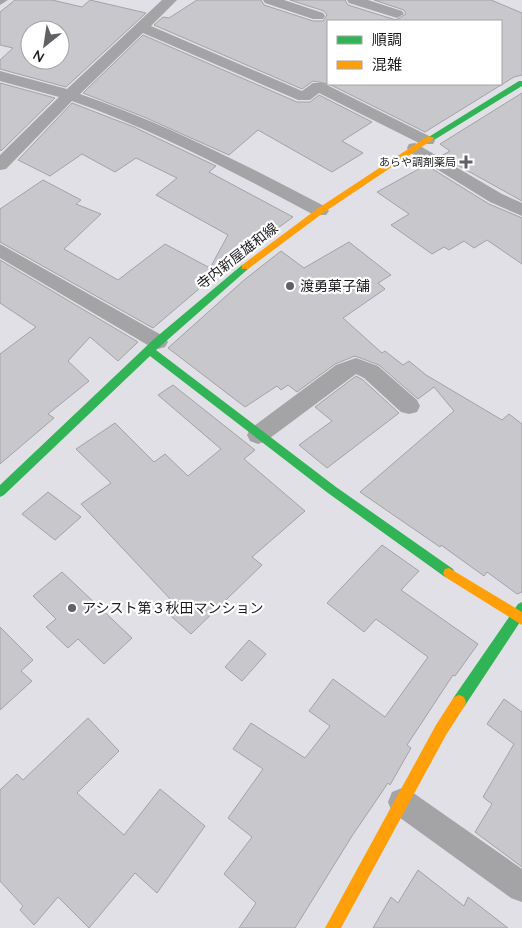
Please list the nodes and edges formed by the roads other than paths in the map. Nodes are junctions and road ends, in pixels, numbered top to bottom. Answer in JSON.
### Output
{"nodes":[{"id":1,"x":170,"y":0,"type":"edge"},
{"id":2,"x":270,"y":0,"type":"edge"},
{"id":3,"x":354,"y":0,"type":"edge"},
{"id":4,"x":397,"y":14,"type":"dead end"},
{"id":5,"x":318,"y":16,"type":"dead end"},
{"id":6,"x":141,"y":27,"type":"junction"},
{"id":7,"x":0,"y":76,"type":"edge"},
{"id":8,"x":522,"y":83,"type":"edge"},
{"id":9,"x":70,"y":95,"type":"junction"},
{"id":10,"x":421,"y":144,"type":"junction"},
{"id":11,"x":0,"y":165,"type":"edge"},
{"id":12,"x":522,"y":210,"type":"edge"},
{"id":13,"x":320,"y":211,"type":"junction"},
{"id":14,"x":0,"y":250,"type":"edge"},
{"id":15,"x":154,"y":346,"type":"junction"},
{"id":16,"x":408,"y":406,"type":"dead end"},
{"id":17,"x":258,"y":435,"type":"junction"},
{"id":18,"x":0,"y":492,"type":"edge"},
{"id":19,"x":520,"y":614,"type":"edge"},
{"id":20,"x":402,"y":802,"type":"junction"},
{"id":21,"x":522,"y":887,"type":"edge"},
{"id":22,"x":334,"y":928,"type":"edge"}],
"edges":[{"from":1,"to":6,"type":"street"},
{"from":2,"to":5,"type":"street"},
{"from":3,"to":4,"type":"street"},
{"from":6,"to":9,"type":"street"},
{"from":6,"to":10,"type":"street"},
{"from":7,"to":9,"type":"street"},
{"from":8,"to":10,"type":"main road","name":"寺内新屋雄和線"},
{"from":9,"to":11,"type":"street"},
{"from":9,"to":13,"type":"street"},
{"from":10,"to":12,"type":"street"},
{"from":10,"to":13,"type":"main road","name":"寺内新屋雄和線"},
{"from":13,"to":15,"type":"main road","name":"寺内新屋雄和線"},
{"from":14,"to":15,"type":"street"},
{"from":15,"to":17,"type":"main road"},
{"from":15,"to":18,"type":"main road","name":"寺内新屋雄和線"},
{"from":16,"to":17,"type":"street"},
{"from":17,"to":19,"type":"main road"},
{"from":19,"to":20,"type":"main road"},
{"from":20,"to":21,"type":"street"},
{"from":20,"to":22,"type":"main road"}]}
